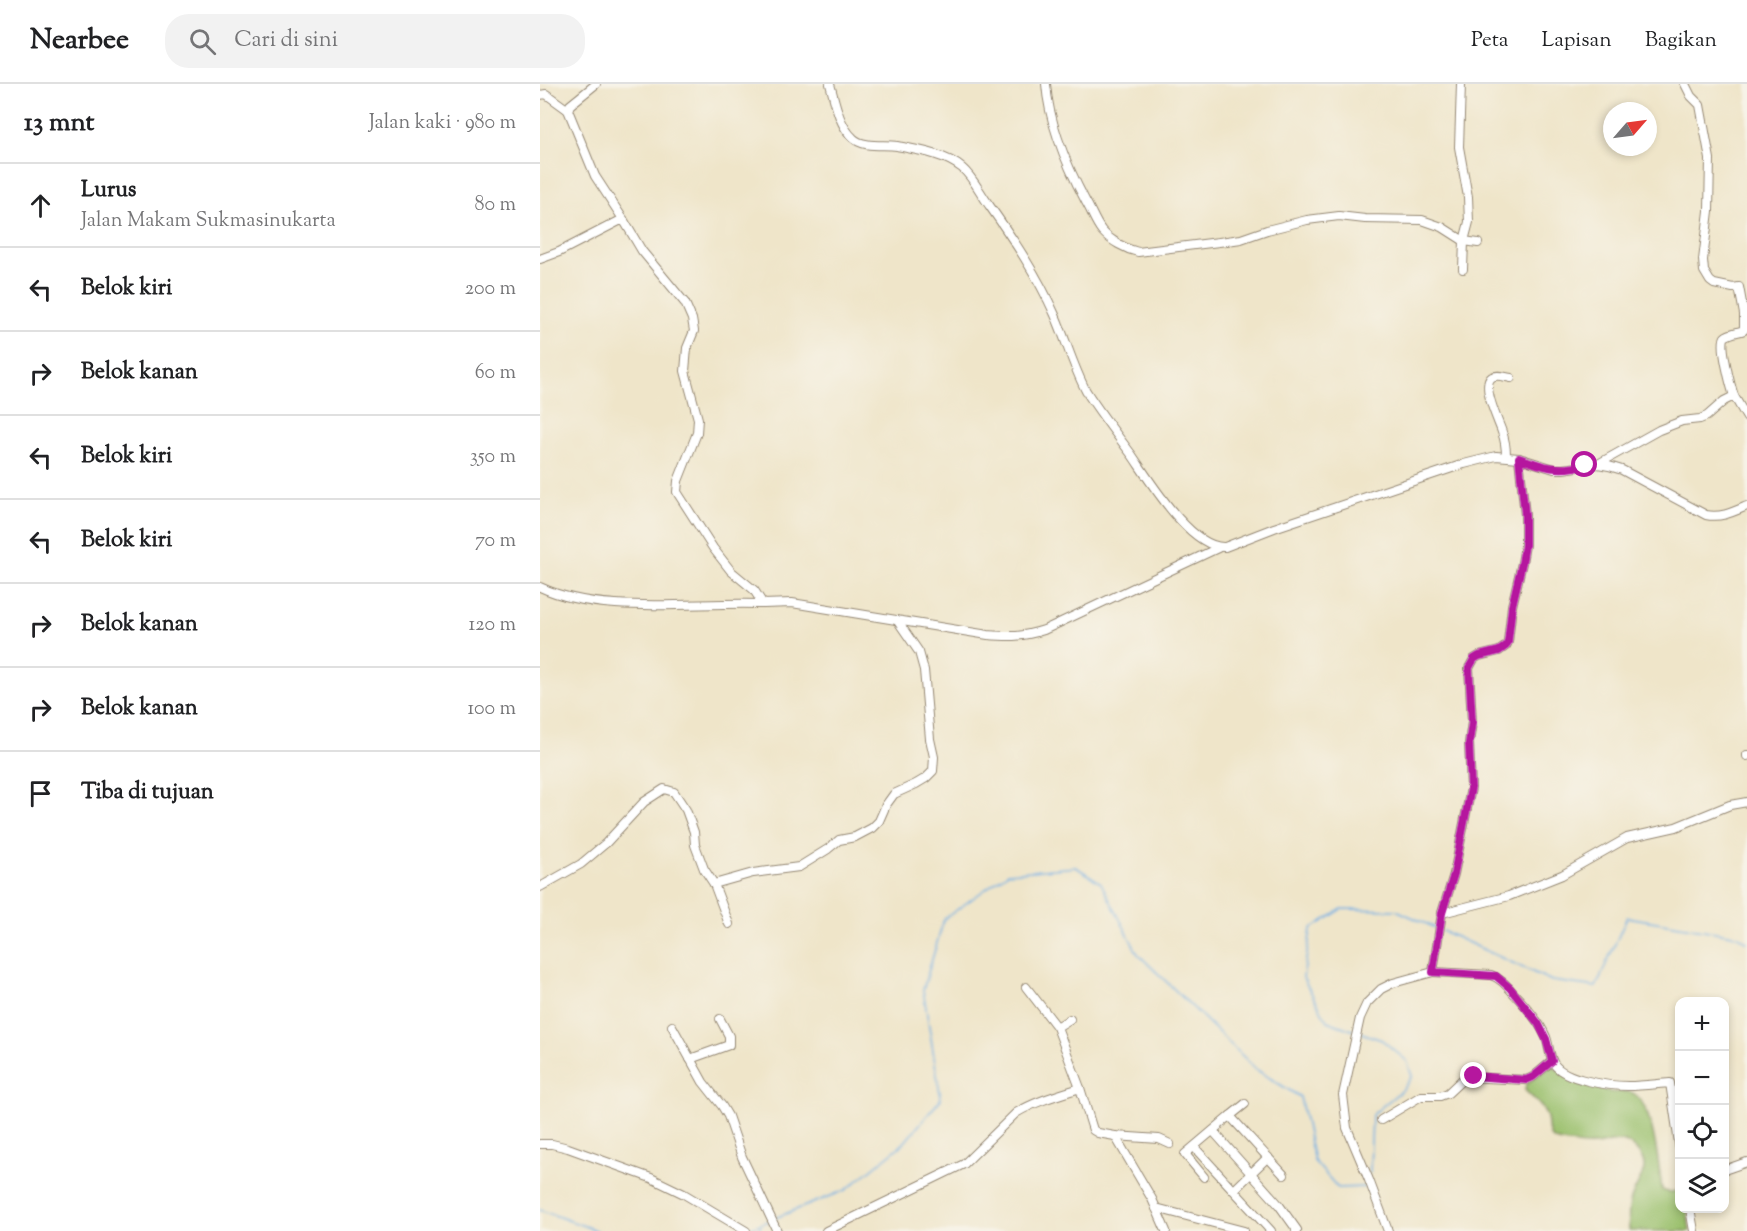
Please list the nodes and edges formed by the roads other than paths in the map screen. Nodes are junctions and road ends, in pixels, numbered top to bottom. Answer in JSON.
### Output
{"nodes":[{"id":1,"x":596,"y":84,"type":"edge"},
{"id":2,"x":830,"y":84,"type":"edge"},
{"id":3,"x":1046,"y":84,"type":"edge"},
{"id":4,"x":1461,"y":84,"type":"edge"},
{"id":5,"x":1685,"y":84,"type":"edge"},
{"id":6,"x":540,"y":95,"type":"edge"},
{"id":7,"x":568,"y":110,"type":"junction"},
{"id":8,"x":623,"y":219,"type":"junction"},
{"id":9,"x":1464,"y":241,"type":"junction"},
{"id":10,"x":1478,"y":243,"type":"dead end"},
{"id":11,"x":540,"y":259,"type":"edge"},
{"id":12,"x":1463,"y":269,"type":"dead end"},
{"id":13,"x":1743,"y":287,"type":"edge"},
{"id":14,"x":1511,"y":378,"type":"dead end"},
{"id":15,"x":1734,"y":396,"type":"junction"},
{"id":16,"x":1747,"y":418,"type":"edge"},
{"id":17,"x":1506,"y":456,"type":"junction"},
{"id":18,"x":1519,"y":458,"type":"junction"},
{"id":19,"x":1598,"y":464,"type":"junction"},
{"id":20,"x":1747,"y":506,"type":"edge"},
{"id":21,"x":1218,"y":548,"type":"junction"},
{"id":22,"x":540,"y":587,"type":"edge"},
{"id":23,"x":763,"y":604,"type":"junction"},
{"id":24,"x":897,"y":620,"type":"junction"},
{"id":25,"x":1747,"y":802,"type":"edge"},
{"id":26,"x":714,"y":884,"type":"junction"},
{"id":27,"x":540,"y":887,"type":"edge"},
{"id":28,"x":1442,"y":913,"type":"junction"},
{"id":29,"x":729,"y":924,"type":"dead end"},
{"id":30,"x":1433,"y":972,"type":"junction"},
{"id":31,"x":1026,"y":987,"type":"dead end"},
{"id":32,"x":720,"y":1019,"type":"dead end"},
{"id":33,"x":1070,"y":1019,"type":"dead end"},
{"id":34,"x":672,"y":1026,"type":"dead end"},
{"id":35,"x":1057,"y":1027,"type":"junction"},
{"id":36,"x":690,"y":1059,"type":"junction"},
{"id":37,"x":1552,"y":1061,"type":"junction"},
{"id":38,"x":1080,"y":1088,"type":"junction"},
{"id":39,"x":1245,"y":1104,"type":"dead end"},
{"id":40,"x":1230,"y":1116,"type":"junction"},
{"id":41,"x":1675,"y":1116,"type":"edge"},
{"id":42,"x":1382,"y":1120,"type":"dead end"},
{"id":43,"x":1213,"y":1131,"type":"junction"},
{"id":44,"x":1115,"y":1136,"type":"junction"},
{"id":45,"x":540,"y":1144,"type":"edge"},
{"id":46,"x":1170,"y":1144,"type":"dead end"},
{"id":47,"x":1194,"y":1146,"type":"junction"},
{"id":48,"x":1268,"y":1157,"type":"junction"},
{"id":49,"x":1747,"y":1162,"type":"edge"},
{"id":50,"x":1729,"y":1169,"type":"edge"},
{"id":51,"x":1251,"y":1173,"type":"junction"},
{"id":52,"x":1284,"y":1175,"type":"dead end"},
{"id":53,"x":1204,"y":1176,"type":"dead end"},
{"id":54,"x":1234,"y":1190,"type":"junction"},
{"id":55,"x":1156,"y":1208,"type":"junction"},
{"id":56,"x":1691,"y":1213,"type":"edge"},
{"id":57,"x":744,"y":1230,"type":"edge"},
{"id":58,"x":777,"y":1231,"type":"edge"},
{"id":59,"x":826,"y":1231,"type":"edge"},
{"id":60,"x":1166,"y":1231,"type":"edge"},
{"id":61,"x":1246,"y":1231,"type":"edge"},
{"id":62,"x":1271,"y":1231,"type":"edge"},
{"id":63,"x":1296,"y":1231,"type":"edge"},
{"id":64,"x":1388,"y":1231,"type":"edge"},
{"id":65,"x":1694,"y":1231,"type":"edge"}],
"edges":[{"from":1,"to":7,"type":"street"},
{"from":2,"to":21,"type":"street"},
{"from":3,"to":9,"type":"street"},
{"from":4,"to":9,"type":"street"},
{"from":5,"to":13,"type":"street"},
{"from":6,"to":7,"type":"street"},
{"from":7,"to":8,"type":"street"},
{"from":8,"to":11,"type":"street"},
{"from":8,"to":23,"type":"street"},
{"from":9,"to":10,"type":"street"},
{"from":9,"to":12,"type":"street"},
{"from":13,"to":15,"type":"street"},
{"from":14,"to":17,"type":"street"},
{"from":15,"to":16,"type":"street"},
{"from":15,"to":19,"type":"street"},
{"from":17,"to":18,"type":"street"},
{"from":17,"to":21,"type":"street"},
{"from":18,"to":19,"type":"street"},
{"from":18,"to":28,"type":"street"},
{"from":19,"to":20,"type":"street"},
{"from":21,"to":24,"type":"street"},
{"from":22,"to":23,"type":"street"},
{"from":23,"to":24,"type":"street"},
{"from":24,"to":26,"type":"street"},
{"from":25,"to":28,"type":"street"},
{"from":26,"to":27,"type":"street"},
{"from":26,"to":29,"type":"street"},
{"from":28,"to":30,"type":"street"},
{"from":30,"to":37,"type":"street"},
{"from":30,"to":64,"type":"street"},
{"from":31,"to":35,"type":"street"},
{"from":32,"to":36,"type":"street"},
{"from":33,"to":35,"type":"street"},
{"from":34,"to":36,"type":"street"},
{"from":35,"to":38,"type":"street"},
{"from":36,"to":58,"type":"street"},
{"from":37,"to":41,"type":"street"},
{"from":37,"to":42,"type":"street"},
{"from":38,"to":44,"type":"street"},
{"from":38,"to":59,"type":"street"},
{"from":39,"to":40,"type":"street"},
{"from":40,"to":43,"type":"street"},
{"from":40,"to":48,"type":"street"},
{"from":43,"to":47,"type":"street"},
{"from":43,"to":51,"type":"street"},
{"from":44,"to":46,"type":"street"},
{"from":44,"to":55,"type":"street"},
{"from":45,"to":57,"type":"street"},
{"from":47,"to":53,"type":"street"},
{"from":47,"to":54,"type":"street"},
{"from":48,"to":51,"type":"street"},
{"from":48,"to":52,"type":"street"},
{"from":49,"to":50,"type":"street"},
{"from":51,"to":54,"type":"street"},
{"from":51,"to":63,"type":"street"},
{"from":54,"to":62,"type":"street"},
{"from":55,"to":60,"type":"street"},
{"from":55,"to":61,"type":"street"},
{"from":56,"to":65,"type":"street"}]}
